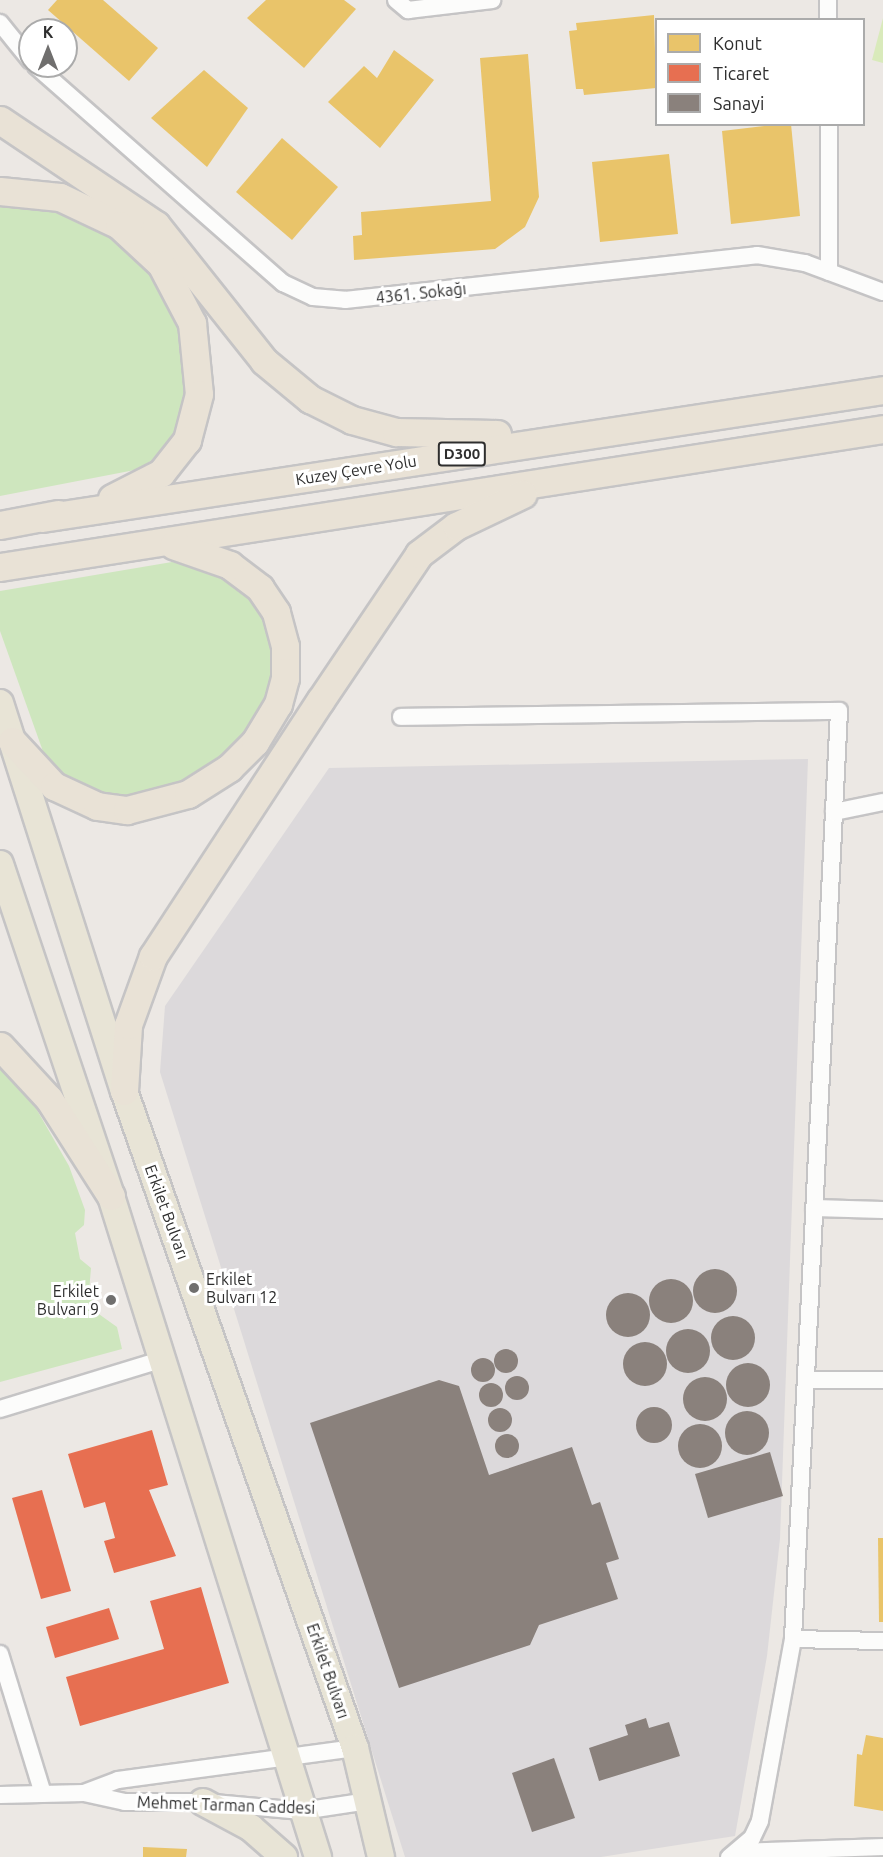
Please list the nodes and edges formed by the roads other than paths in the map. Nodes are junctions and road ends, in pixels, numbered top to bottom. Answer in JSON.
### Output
{"nodes":[{"id":1,"x":492,"y":0,"type":"edge"},
{"id":2,"x":828,"y":0,"type":"edge"},
{"id":3,"x":404,"y":3,"type":"edge"},
{"id":4,"x":828,"y":18,"type":"edge"},
{"id":5,"x":0,"y":23,"type":"edge"},
{"id":6,"x":18,"y":45,"type":"edge"},
{"id":7,"x":50,"y":78,"type":"edge"},
{"id":8,"x":0,"y":120,"type":"edge"},
{"id":9,"x":829,"y":126,"type":"edge"},
{"id":10,"x":0,"y":191,"type":"edge"},
{"id":11,"x":829,"y":272,"type":"junction"},
{"id":12,"x":883,"y":292,"type":"edge"},
{"id":13,"x":883,"y":390,"type":"edge"},
{"id":14,"x":883,"y":429,"type":"edge"},
{"id":15,"x":606,"y":432,"type":"junction"},
{"id":16,"x":550,"y":482,"type":"junction"},
{"id":17,"x":42,"y":518,"type":"junction"},
{"id":18,"x":0,"y":525,"type":"edge"},
{"id":19,"x":145,"y":544,"type":"junction"},
{"id":20,"x":0,"y":567,"type":"edge"},
{"id":21,"x":0,"y":703,"type":"edge"},
{"id":22,"x":402,"y":717,"type":"dead end"},
{"id":23,"x":12,"y":741,"type":"junction"},
{"id":24,"x":883,"y":802,"type":"edge"},
{"id":25,"x":834,"y":812,"type":"junction"},
{"id":26,"x":0,"y":864,"type":"edge"},
{"id":27,"x":0,"y":1046,"type":"edge"},
{"id":28,"x":124,"y":1092,"type":"junction"},
{"id":29,"x":111,"y":1196,"type":"junction"},
{"id":30,"x":814,"y":1208,"type":"junction"},
{"id":31,"x":883,"y":1210,"type":"edge"},
{"id":32,"x":160,"y":1360,"type":"junction"},
{"id":33,"x":806,"y":1380,"type":"junction"},
{"id":34,"x":883,"y":1380,"type":"edge"},
{"id":35,"x":0,"y":1409,"type":"edge"},
{"id":36,"x":793,"y":1639,"type":"junction"},
{"id":37,"x":883,"y":1641,"type":"edge"},
{"id":38,"x":0,"y":1654,"type":"edge"},
{"id":39,"x":355,"y":1748,"type":"junction"},
{"id":40,"x":285,"y":1757,"type":"junction"},
{"id":41,"x":84,"y":1793,"type":"junction"},
{"id":42,"x":43,"y":1794,"type":"junction"},
{"id":43,"x":0,"y":1795,"type":"edge"},
{"id":44,"x":203,"y":1802,"type":"junction"},
{"id":45,"x":368,"y":1802,"type":"junction"},
{"id":46,"x":302,"y":1811,"type":"junction"},
{"id":47,"x":883,"y":1846,"type":"edge"},
{"id":48,"x":733,"y":1854,"type":"edge"},
{"id":49,"x":284,"y":1857,"type":"edge"},
{"id":50,"x":318,"y":1857,"type":"edge"},
{"id":51,"x":381,"y":1857,"type":"edge"}],
"edges":[{"from":1,"to":3,"type":"street"},
{"from":2,"to":4,"type":"street"},
{"from":5,"to":6,"type":"street"},
{"from":7,"to":11,"type":"street","name":"4361. Sokağı"},
{"from":8,"to":15,"type":"highway"},
{"from":9,"to":11,"type":"street"},
{"from":10,"to":17,"type":"highway"},
{"from":11,"to":12,"type":"street","name":"4361. Sokağı"},
{"from":13,"to":15,"type":"highway","name":"Kuzey Çevre Yolu","number":"D300"},
{"from":14,"to":16,"type":"highway"},
{"from":15,"to":17,"type":"highway","name":"Kuzey Çevre Yolu","number":"D300"},
{"from":16,"to":19,"type":"highway"},
{"from":16,"to":28,"type":"highway"},
{"from":17,"to":18,"type":"highway","number":"D300"},
{"from":19,"to":20,"type":"highway"},
{"from":19,"to":23,"type":"highway"},
{"from":21,"to":23,"type":"main road","name":"Erkilet Bulvarı"},
{"from":22,"to":25,"type":"street"},
{"from":23,"to":28,"type":"main road","name":"Erkilet Bulvarı"},
{"from":24,"to":25,"type":"street"},
{"from":25,"to":30,"type":"street"},
{"from":26,"to":29,"type":"main road"},
{"from":27,"to":29,"type":"highway"},
{"from":28,"to":39,"type":"main road","name":"Erkilet Bulvarı"},
{"from":29,"to":32,"type":"main road"},
{"from":30,"to":31,"type":"street"},
{"from":30,"to":33,"type":"street"},
{"from":32,"to":35,"type":"street"},
{"from":32,"to":40,"type":"main road"},
{"from":33,"to":34,"type":"street"},
{"from":33,"to":36,"type":"street"},
{"from":36,"to":37,"type":"street"},
{"from":36,"to":48,"type":"street"},
{"from":38,"to":42,"type":"street"},
{"from":39,"to":40,"type":"street","name":"Mehmet Tarman Caddesi"},
{"from":39,"to":45,"type":"main road","name":"Erkilet Bulvarı"},
{"from":40,"to":41,"type":"street","name":"Mehmet Tarman Caddesi"},
{"from":40,"to":46,"type":"main road"},
{"from":41,"to":42,"type":"street","name":"Mehmet Tarman Caddesi"},
{"from":41,"to":44,"type":"street","name":"Mehmet Tarman Caddesi"},
{"from":42,"to":43,"type":"street","name":"Mehmet Tarman Caddesi"},
{"from":44,"to":46,"type":"street","name":"Mehmet Tarman Caddesi"},
{"from":44,"to":49,"type":"main road"},
{"from":45,"to":46,"type":"street","name":"Mehmet Tarman Caddesi"},
{"from":45,"to":51,"type":"main road","name":"Erkilet Bulvarı"},
{"from":46,"to":50,"type":"main road"},
{"from":47,"to":48,"type":"street"}]}
